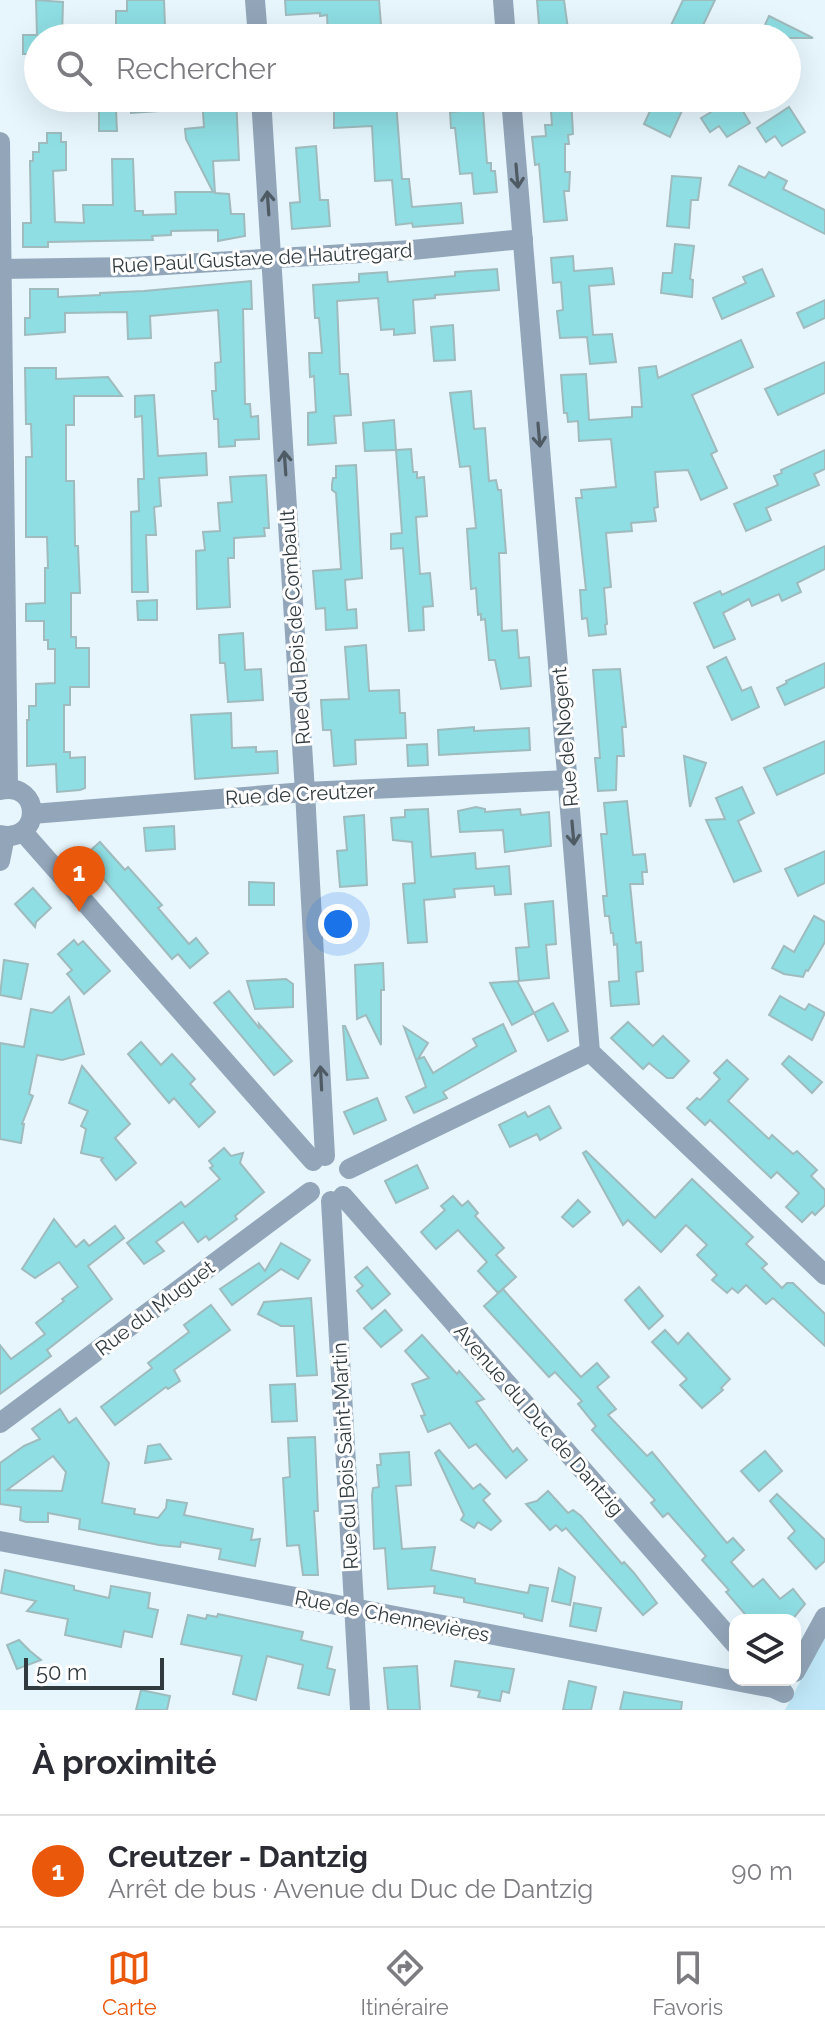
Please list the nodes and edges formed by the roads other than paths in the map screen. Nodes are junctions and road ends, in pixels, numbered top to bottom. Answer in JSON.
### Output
{"nodes":[{"id":1,"x":255,"y":0,"type":"edge"},
{"id":2,"x":503,"y":0,"type":"edge"},
{"id":3,"x":257,"y":24,"type":"edge"},
{"id":4,"x":505,"y":24,"type":"edge"},
{"id":5,"x":262,"y":112,"type":"edge"},
{"id":6,"x":512,"y":112,"type":"edge"},
{"id":7,"x":0,"y":142,"type":"edge"},
{"id":8,"x":523,"y":239,"type":"junction"},
{"id":9,"x":271,"y":258,"type":"junction"},
{"id":10,"x":1,"y":269,"type":"edge"},
{"id":11,"x":568,"y":780,"type":"junction"},
{"id":12,"x":4,"y":789,"type":"edge"},
{"id":13,"x":305,"y":792,"type":"junction"},
{"id":14,"x":15,"y":829,"type":"edge"},
{"id":15,"x":0,"y":861,"type":"edge"},
{"id":16,"x":590,"y":1052,"type":"junction"},
{"id":17,"x":319,"y":1158,"type":"junction"},
{"id":18,"x":349,"y":1169,"type":"junction"},
{"id":19,"x":310,"y":1192,"type":"junction"},
{"id":20,"x":337,"y":1199,"type":"junction"},
{"id":21,"x":825,"y":1275,"type":"edge"},
{"id":22,"x":0,"y":1423,"type":"edge"},
{"id":23,"x":0,"y":1541,"type":"edge"},
{"id":24,"x":354,"y":1608,"type":"junction"},
{"id":25,"x":825,"y":1617,"type":"edge"},
{"id":26,"x":729,"y":1637,"type":"edge"},
{"id":27,"x":801,"y":1661,"type":"edge"},
{"id":28,"x":778,"y":1690,"type":"edge"},
{"id":29,"x":360,"y":1710,"type":"edge"}],
"edges":[{"from":1,"to":3,"type":"street"},
{"from":2,"to":4,"type":"street"},
{"from":9,"to":5,"type":"street","name":"Rue du Bois de Combault","one_way":true},
{"from":6,"to":8,"type":"street","name":"Rue de Nogent","one_way":true},
{"from":7,"to":10,"type":"street"},
{"from":8,"to":9,"type":"street","name":"Rue Paul Gustave de Hautregard"},
{"from":8,"to":11,"type":"street","name":"Rue de Nogent","one_way":true},
{"from":9,"to":10,"type":"street","name":"Rue Paul Gustave de Hautregard"},
{"from":13,"to":9,"type":"street","name":"Rue du Bois de Combault","one_way":true},
{"from":10,"to":12,"type":"street"},
{"from":11,"to":13,"type":"street","name":"Rue de Creutzer"},
{"from":11,"to":16,"type":"street","name":"Rue de Nogent","one_way":true},
{"from":12,"to":14,"type":"street"},
{"from":13,"to":14,"type":"street","name":"Rue de Creutzer"},
{"from":17,"to":13,"type":"street","name":"Rue du Bois de Combault","one_way":true},
{"from":14,"to":15,"type":"street"},
{"from":14,"to":17,"type":"street"},
{"from":16,"to":18,"type":"street"},
{"from":16,"to":21,"type":"street"},
{"from":17,"to":18,"type":"street"},
{"from":17,"to":19,"type":"street"},
{"from":18,"to":20,"type":"street"},
{"from":19,"to":20,"type":"street"},
{"from":19,"to":22,"type":"street","name":"Rue du Muguet"},
{"from":20,"to":24,"type":"street","name":"Rue du Bois Saint-Martin"},
{"from":20,"to":26,"type":"street","name":"Avenue du Duc de Dantzig"},
{"from":23,"to":24,"type":"street","name":"Rue de Chennevières"},
{"from":24,"to":28,"type":"street","name":"Rue de Chennevières"},
{"from":24,"to":29,"type":"street","name":"Rue du Bois Saint-Martin"},
{"from":25,"to":27,"type":"street"}]}
